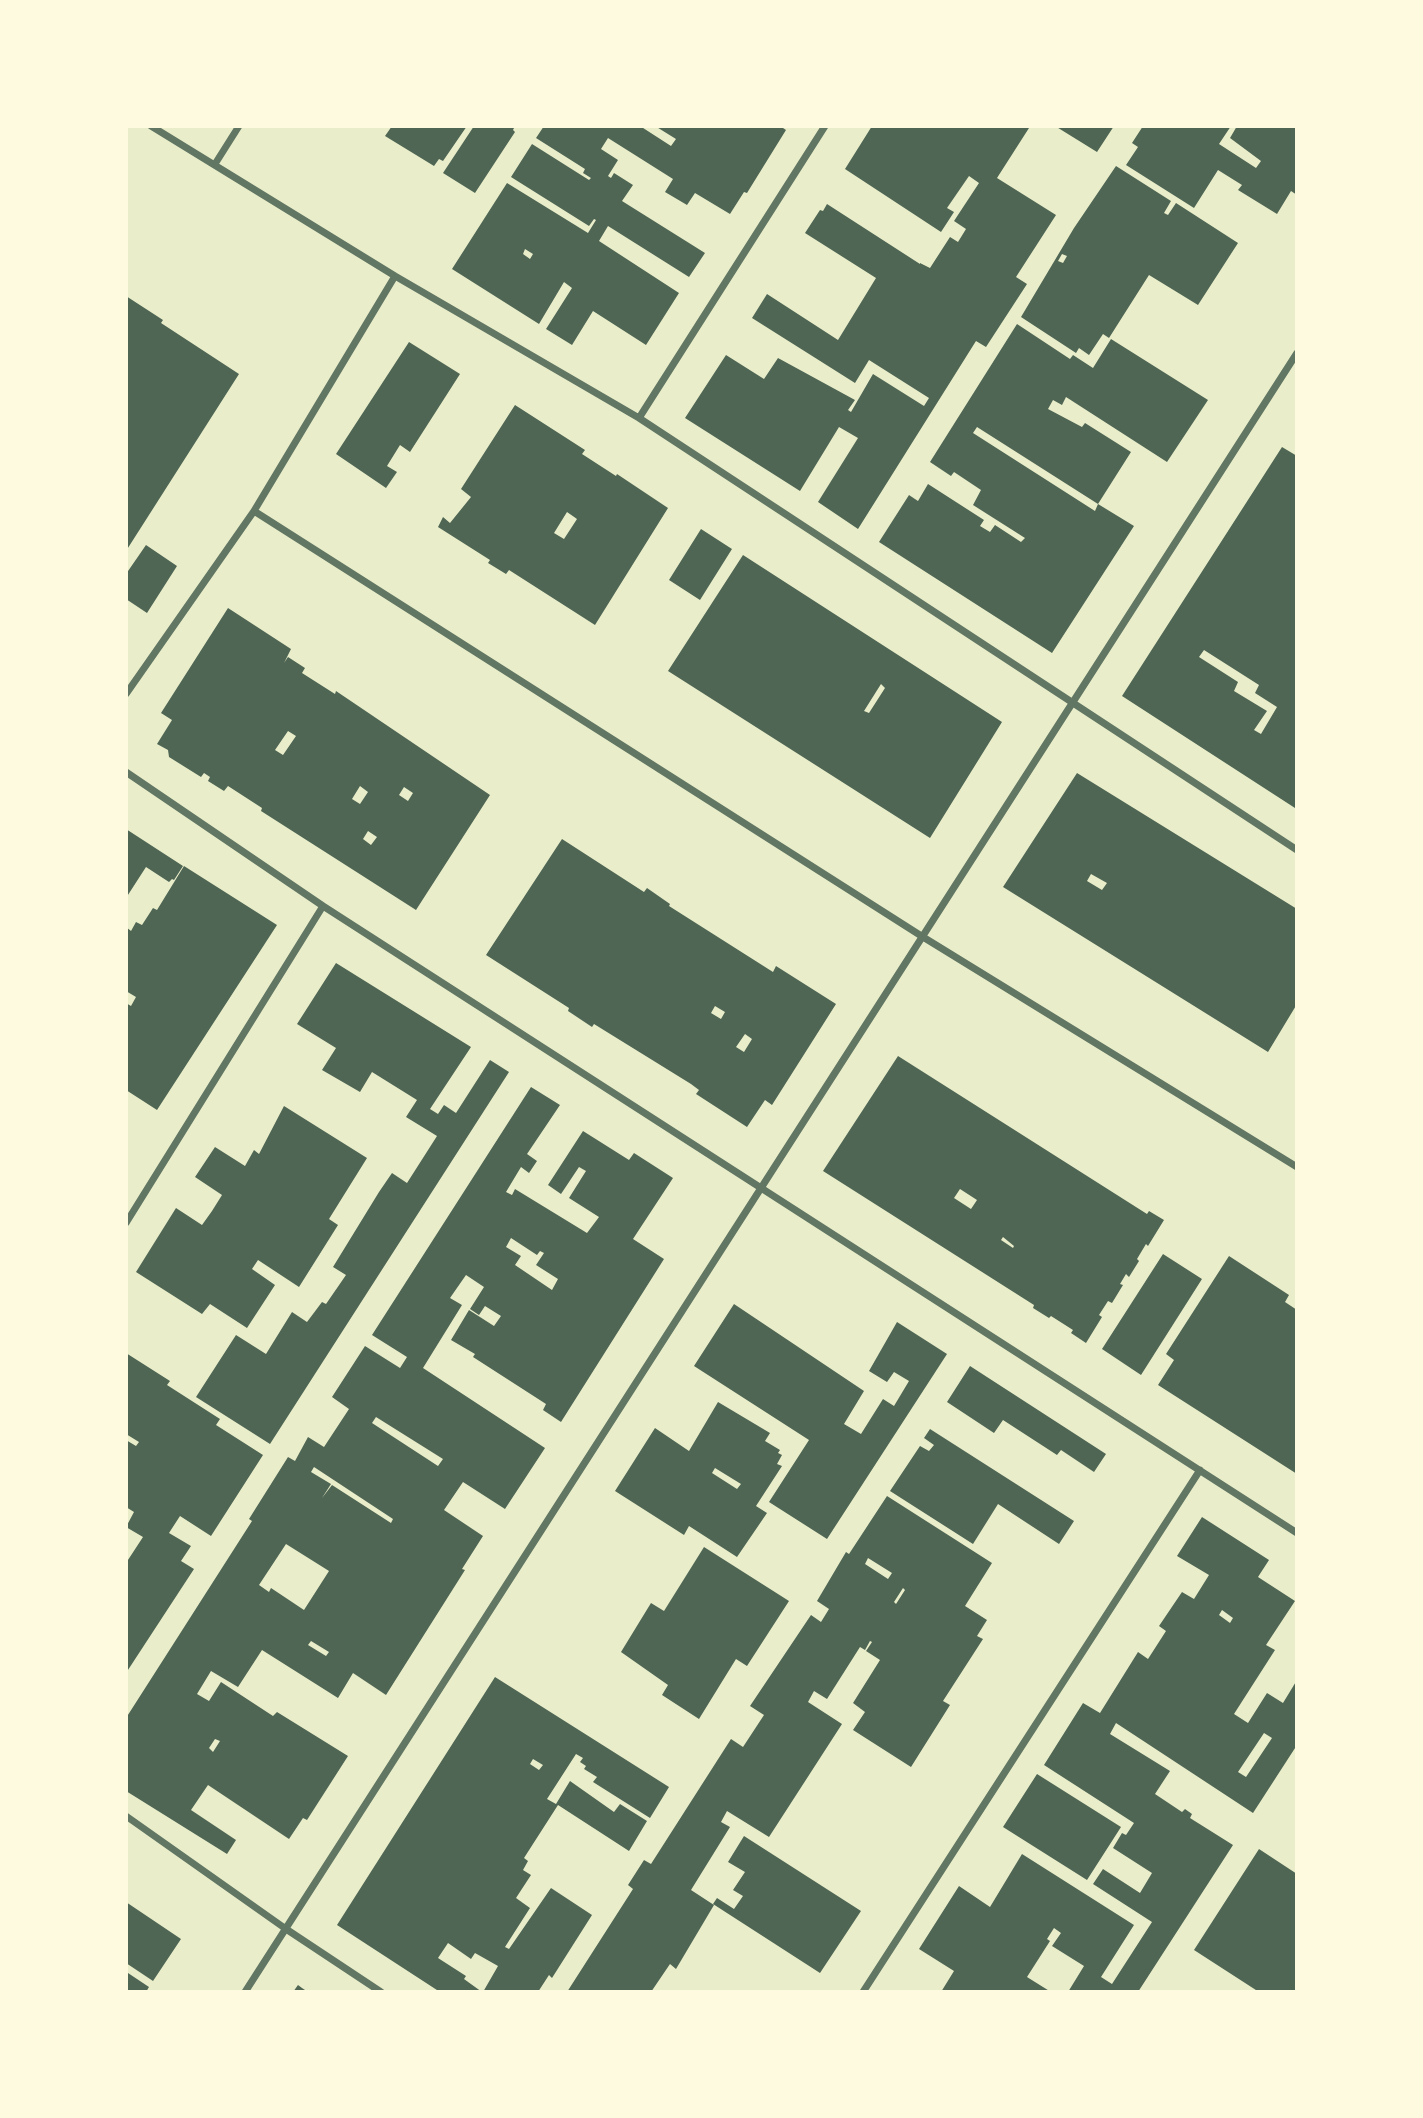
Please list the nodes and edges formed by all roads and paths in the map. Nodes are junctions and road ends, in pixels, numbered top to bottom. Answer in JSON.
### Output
{"nodes":[{"id":1,"x":151,"y":126,"type":"edge"},
{"id":2,"x":239,"y":126,"type":"edge"},
{"id":3,"x":825,"y":126,"type":"edge"},
{"id":4,"x":215,"y":164,"type":"junction"},
{"id":5,"x":395,"y":276,"type":"junction"},
{"id":6,"x":1297,"y":354,"type":"edge"},
{"id":7,"x":639,"y":418,"type":"junction"},
{"id":8,"x":254,"y":511,"type":"junction"},
{"id":9,"x":126,"y":694,"type":"edge"},
{"id":10,"x":1073,"y":705,"type":"junction"},
{"id":11,"x":126,"y":772,"type":"edge"},
{"id":12,"x":1297,"y":850,"type":"edge"},
{"id":13,"x":323,"y":905,"type":"junction"},
{"id":14,"x":923,"y":937,"type":"junction"},
{"id":15,"x":1297,"y":1167,"type":"edge"},
{"id":16,"x":762,"y":1188,"type":"junction"},
{"id":17,"x":126,"y":1223,"type":"edge"},
{"id":18,"x":1200,"y":1470,"type":"junction"},
{"id":19,"x":1297,"y":1533,"type":"edge"},
{"id":20,"x":126,"y":1815,"type":"edge"},
{"id":21,"x":286,"y":1929,"type":"junction"},
{"id":22,"x":245,"y":1992,"type":"edge"},
{"id":23,"x":382,"y":1992,"type":"edge"},
{"id":24,"x":863,"y":1992,"type":"edge"}],
"edges":[{"from":1,"to":4,"type":"street"},
{"from":2,"to":4,"type":"street"},
{"from":3,"to":7,"type":"street"},
{"from":4,"to":5,"type":"street"},
{"from":5,"to":7,"type":"street"},
{"from":5,"to":8,"type":"street"},
{"from":6,"to":10,"type":"street"},
{"from":7,"to":10,"type":"street"},
{"from":8,"to":9,"type":"street"},
{"from":8,"to":14,"type":"street"},
{"from":10,"to":12,"type":"street"},
{"from":10,"to":14,"type":"street"},
{"from":11,"to":13,"type":"street"},
{"from":13,"to":16,"type":"street"},
{"from":13,"to":17,"type":"street"},
{"from":14,"to":15,"type":"street"},
{"from":14,"to":16,"type":"street"},
{"from":16,"to":18,"type":"street"},
{"from":16,"to":21,"type":"street"},
{"from":18,"to":19,"type":"street"},
{"from":18,"to":24,"type":"street"},
{"from":20,"to":21,"type":"street"},
{"from":21,"to":22,"type":"street"},
{"from":21,"to":23,"type":"street"}]}
